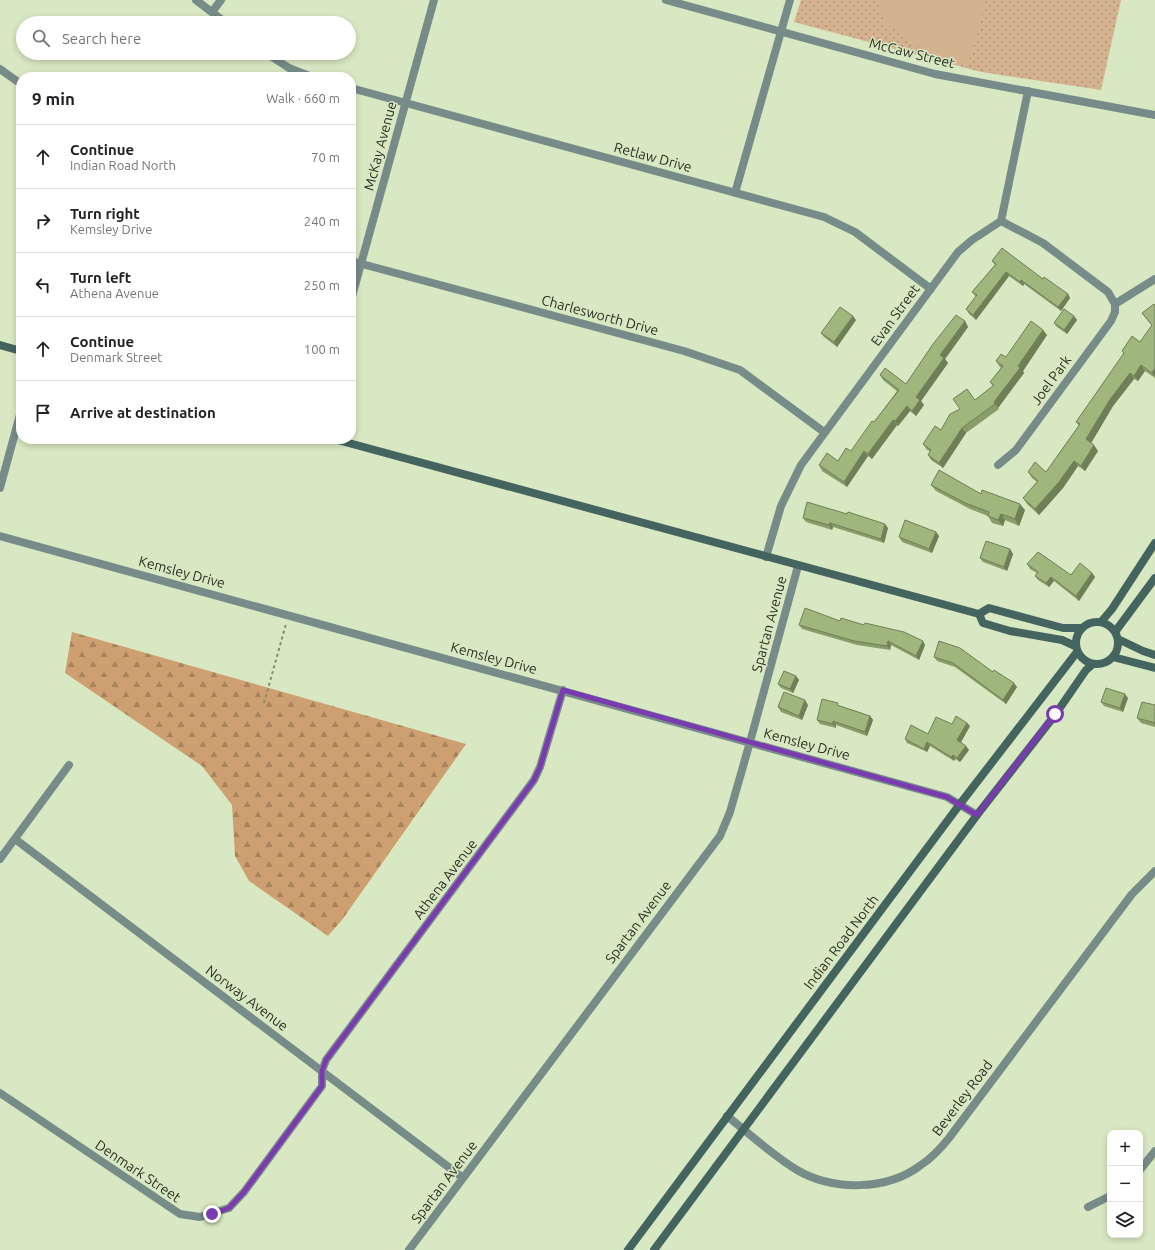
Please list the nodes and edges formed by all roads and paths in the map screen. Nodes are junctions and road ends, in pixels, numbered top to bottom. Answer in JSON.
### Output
{"nodes":[{"id":1,"x":196,"y":0,"type":"edge"},
{"id":2,"x":221,"y":0,"type":"edge"},
{"id":3,"x":434,"y":0,"type":"edge"},
{"id":4,"x":666,"y":0,"type":"edge"},
{"id":5,"x":790,"y":0,"type":"edge"},
{"id":6,"x":212,"y":12,"type":"junction"},
{"id":7,"x":217,"y":16,"type":"edge"},
{"id":8,"x":781,"y":32,"type":"junction"},
{"id":9,"x":277,"y":60,"type":"edge"},
{"id":10,"x":0,"y":69,"type":"edge"},
{"id":11,"x":299,"y":72,"type":"edge"},
{"id":12,"x":16,"y":80,"type":"edge"},
{"id":13,"x":356,"y":89,"type":"edge"},
{"id":14,"x":1028,"y":91,"type":"junction"},
{"id":15,"x":405,"y":103,"type":"junction"},
{"id":16,"x":1155,"y":114,"type":"edge"},
{"id":17,"x":735,"y":193,"type":"junction"},
{"id":18,"x":1001,"y":221,"type":"junction"},
{"id":19,"x":356,"y":262,"type":"edge"},
{"id":20,"x":361,"y":264,"type":"junction"},
{"id":21,"x":1155,"y":278,"type":"edge"},
{"id":22,"x":356,"y":282,"type":"edge"},
{"id":23,"x":931,"y":289,"type":"junction"},
{"id":24,"x":1115,"y":304,"type":"junction"},
{"id":25,"x":0,"y":345,"type":"edge"},
{"id":26,"x":16,"y":350,"type":"edge"},
{"id":27,"x":16,"y":429,"type":"edge"},
{"id":28,"x":824,"y":432,"type":"junction"},
{"id":29,"x":352,"y":444,"type":"edge"},
{"id":30,"x":998,"y":465,"type":"dead end"},
{"id":31,"x":0,"y":488,"type":"edge"},
{"id":32,"x":0,"y":536,"type":"edge"},
{"id":33,"x":1155,"y":543,"type":"edge"},
{"id":34,"x":766,"y":557,"type":"junction"},
{"id":35,"x":798,"y":566,"type":"junction"},
{"id":36,"x":1155,"y":578,"type":"edge"},
{"id":37,"x":979,"y":614,"type":"junction"},
{"id":38,"x":289,"y":615,"type":"junction"},
{"id":39,"x":1101,"y":622,"type":"junction"},
{"id":40,"x":1080,"y":628,"type":"junction"},
{"id":41,"x":1116,"y":635,"type":"junction"},
{"id":42,"x":1076,"y":649,"type":"junction"},
{"id":43,"x":1155,"y":655,"type":"edge"},
{"id":44,"x":1113,"y":657,"type":"junction"},
{"id":45,"x":1093,"y":664,"type":"junction"},
{"id":46,"x":1155,"y":668,"type":"edge"},
{"id":47,"x":563,"y":690,"type":"junction"},
{"id":48,"x":264,"y":703,"type":"dead end"},
{"id":49,"x":750,"y":742,"type":"junction"},
{"id":50,"x":69,"y":765,"type":"dead end"},
{"id":51,"x":960,"y":804,"type":"junction"},
{"id":52,"x":977,"y":815,"type":"junction"},
{"id":53,"x":15,"y":839,"type":"junction"},
{"id":54,"x":0,"y":859,"type":"edge"},
{"id":55,"x":1155,"y":871,"type":"edge"},
{"id":56,"x":322,"y":1071,"type":"junction"},
{"id":57,"x":0,"y":1093,"type":"edge"},
{"id":58,"x":727,"y":1116,"type":"junction"},
{"id":59,"x":743,"y":1128,"type":"junction"},
{"id":60,"x":1155,"y":1151,"type":"edge"},
{"id":61,"x":1143,"y":1166,"type":"edge"},
{"id":62,"x":463,"y":1178,"type":"junction"},
{"id":63,"x":1107,"y":1198,"type":"edge"},
{"id":64,"x":1088,"y":1207,"type":"dead end"},
{"id":65,"x":409,"y":1250,"type":"edge"},
{"id":66,"x":628,"y":1250,"type":"edge"},
{"id":67,"x":654,"y":1250,"type":"edge"}],
"edges":[{"from":1,"to":6,"type":"street"},
{"from":2,"to":6,"type":"street"},
{"from":3,"to":15,"type":"street","name":"McKay Avenue"},
{"from":4,"to":8,"type":"street","name":"McCaw Street"},
{"from":5,"to":8,"type":"street"},
{"from":6,"to":7,"type":"street"},
{"from":8,"to":14,"type":"street","name":"McCaw Street"},
{"from":8,"to":17,"type":"street"},
{"from":9,"to":11,"type":"street"},
{"from":10,"to":12,"type":"street"},
{"from":13,"to":15,"type":"street","name":"Retlaw Drive"},
{"from":14,"to":16,"type":"street","name":"McCaw Street"},
{"from":14,"to":18,"type":"street"},
{"from":15,"to":17,"type":"street","name":"Retlaw Drive"},
{"from":15,"to":20,"type":"street","name":"McKay Avenue"},
{"from":17,"to":23,"type":"street","name":"Retlaw Drive"},
{"from":18,"to":23,"type":"street","name":"Evan Street"},
{"from":18,"to":24,"type":"street"},
{"from":19,"to":20,"type":"street","name":"Charlesworth Drive"},
{"from":20,"to":22,"type":"street","name":"McKay Avenue"},
{"from":20,"to":28,"type":"street","name":"Charlesworth Drive"},
{"from":21,"to":24,"type":"street"},
{"from":23,"to":28,"type":"street","name":"Evan Street"},
{"from":24,"to":30,"type":"street","name":"Joel Park"},
{"from":25,"to":26,"type":"main road"},
{"from":27,"to":31,"type":"street"},
{"from":28,"to":34,"type":"street","name":"Evan Street"},
{"from":29,"to":34,"type":"main road"},
{"from":32,"to":38,"type":"street","name":"Kemsley Drive"},
{"from":33,"to":39,"type":"main road"},
{"from":34,"to":35,"type":"main road"},
{"from":35,"to":37,"type":"main road"},
{"from":35,"to":49,"type":"street","name":"Spartan Avenue"},
{"from":36,"to":41,"type":"main road"},
{"from":37,"to":40,"type":"main road"},
{"from":37,"to":42,"type":"main road"},
{"from":38,"to":47,"type":"street","name":"Kemsley Drive"},
{"from":38,"to":48,"type":"path"},
{"from":39,"to":40,"type":"main road"},
{"from":39,"to":41,"type":"main road"},
{"from":40,"to":42,"type":"main road","name":"Indian Road North"},
{"from":41,"to":43,"type":"main road"},
{"from":41,"to":44,"type":"main road"},
{"from":42,"to":45,"type":"main road"},
{"from":42,"to":51,"type":"main road","name":"Indian Road North"},
{"from":44,"to":45,"type":"main road"},
{"from":44,"to":46,"type":"main road"},
{"from":45,"to":52,"type":"main road"},
{"from":47,"to":49,"type":"street","name":"Kemsley Drive"},
{"from":47,"to":56,"type":"street","name":"Athena Avenue"},
{"from":49,"to":51,"type":"street","name":"Kemsley Drive"},
{"from":49,"to":62,"type":"street","name":"Spartan Avenue"},
{"from":50,"to":53,"type":"street"},
{"from":51,"to":52,"type":"street","name":"Kemsley Drive"},
{"from":51,"to":58,"type":"main road","name":"Indian Road North"},
{"from":52,"to":59,"type":"main road"},
{"from":53,"to":54,"type":"street"},
{"from":53,"to":56,"type":"street","name":"Norway Avenue"},
{"from":55,"to":59,"type":"street","name":"Beverley Road"},
{"from":56,"to":57,"type":"street","name":"Denmark Street"},
{"from":56,"to":62,"type":"street","name":"Norway Avenue"},
{"from":58,"to":59,"type":"street","name":"Beverley Road"},
{"from":58,"to":66,"type":"main road","name":"Indian Road North"},
{"from":59,"to":67,"type":"main road"},
{"from":60,"to":61,"type":"street"},
{"from":62,"to":65,"type":"street","name":"Spartan Avenue"},
{"from":63,"to":64,"type":"street"}]}
